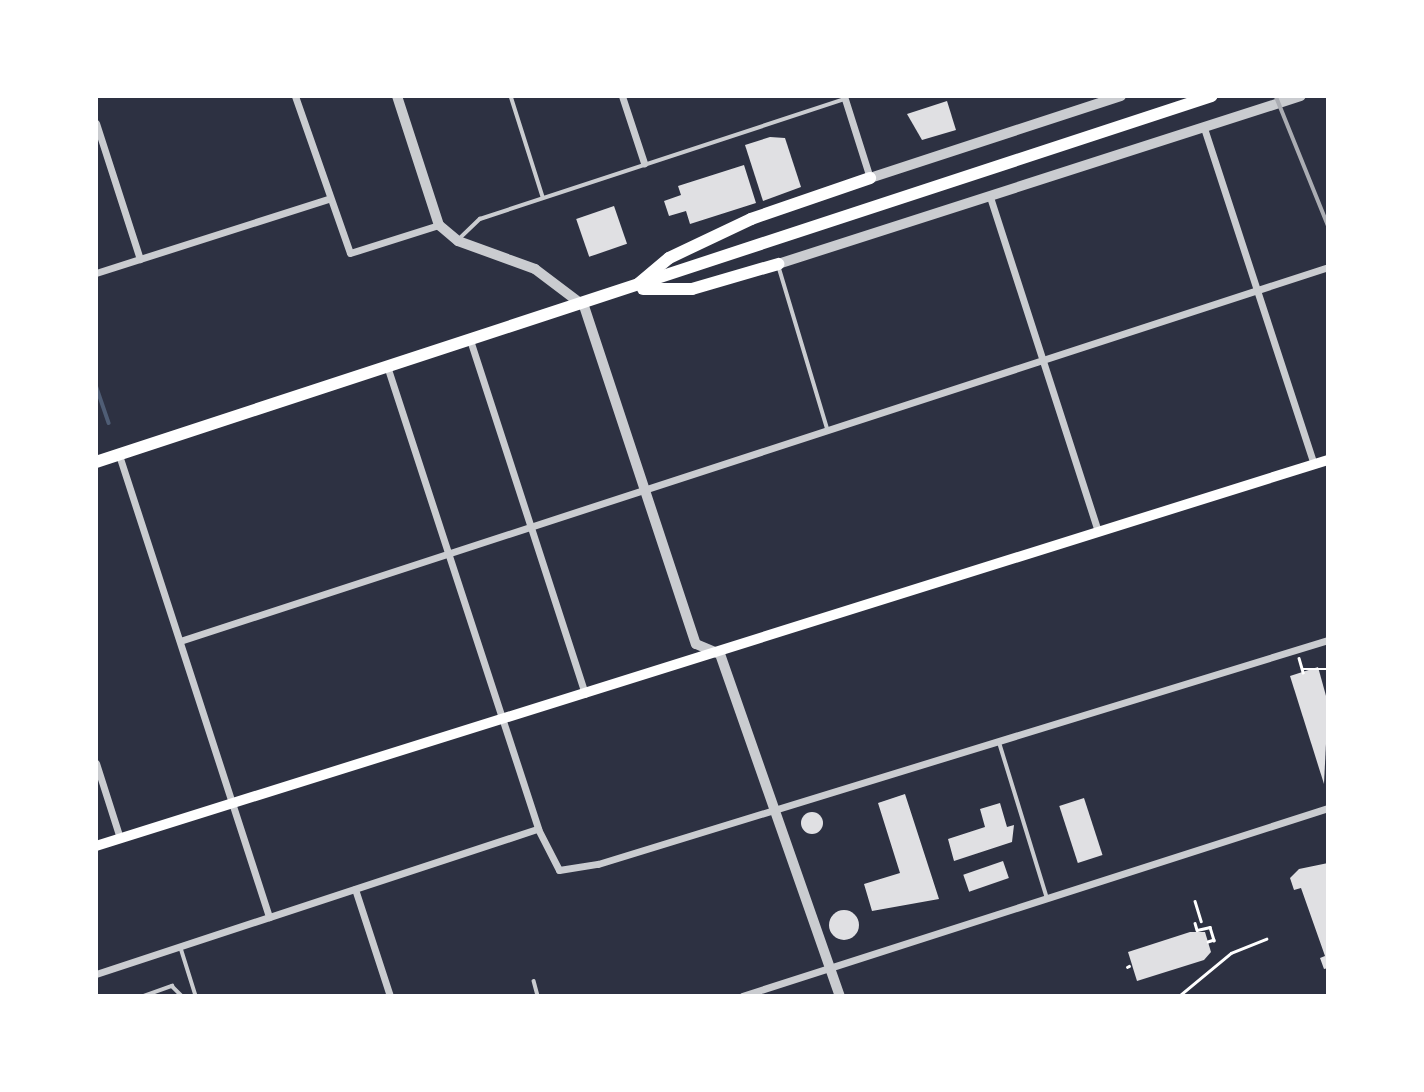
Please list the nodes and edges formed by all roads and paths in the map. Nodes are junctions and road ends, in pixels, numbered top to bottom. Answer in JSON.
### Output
{"nodes":[{"id":1,"x":295,"y":96,"type":"edge"},
{"id":2,"x":397,"y":96,"type":"edge"},
{"id":3,"x":511,"y":96,"type":"edge"},
{"id":4,"x":622,"y":96,"type":"edge"},
{"id":5,"x":1121,"y":96,"type":"edge"},
{"id":6,"x":1212,"y":96,"type":"edge"},
{"id":7,"x":1301,"y":96,"type":"edge"},
{"id":8,"x":844,"y":97,"type":"edge"},
{"id":9,"x":96,"y":123,"type":"edge"},
{"id":10,"x":1205,"y":128,"type":"junction"},
{"id":11,"x":644,"y":163,"type":"junction"},
{"id":12,"x":870,"y":178,"type":"junction"},
{"id":13,"x":543,"y":197,"type":"junction"},
{"id":14,"x":990,"y":197,"type":"junction"},
{"id":15,"x":328,"y":199,"type":"junction"},
{"id":16,"x":96,"y":212,"type":"edge"},
{"id":17,"x":439,"y":225,"type":"junction"},
{"id":18,"x":96,"y":234,"type":"edge"},
{"id":19,"x":458,"y":241,"type":"junction"},
{"id":20,"x":140,"y":259,"type":"junction"},
{"id":21,"x":778,"y":264,"type":"junction"},
{"id":22,"x":1328,"y":267,"type":"edge"},
{"id":23,"x":96,"y":273,"type":"edge"},
{"id":24,"x":632,"y":289,"type":"junction"},
{"id":25,"x":1257,"y":290,"type":"junction"},
{"id":26,"x":584,"y":306,"type":"junction"},
{"id":27,"x":471,"y":343,"type":"junction"},
{"id":28,"x":1043,"y":360,"type":"junction"},
{"id":29,"x":388,"y":369,"type":"junction"},
{"id":30,"x":828,"y":430,"type":"junction"},
{"id":31,"x":119,"y":455,"type":"junction"},
{"id":32,"x":1328,"y":460,"type":"edge"},
{"id":33,"x":96,"y":463,"type":"edge"},
{"id":34,"x":1314,"y":464,"type":"junction"},
{"id":35,"x":645,"y":489,"type":"junction"},
{"id":36,"x":531,"y":527,"type":"junction"},
{"id":37,"x":1097,"y":528,"type":"junction"},
{"id":38,"x":448,"y":554,"type":"junction"},
{"id":39,"x":1328,"y":639,"type":"edge"},
{"id":40,"x":180,"y":641,"type":"junction"},
{"id":41,"x":720,"y":654,"type":"junction"},
{"id":42,"x":1299,"y":658,"type":"dead end"},
{"id":43,"x":1328,"y":669,"type":"edge"},
{"id":44,"x":585,"y":695,"type":"junction"},
{"id":45,"x":502,"y":719,"type":"junction"},
{"id":46,"x":999,"y":739,"type":"junction"},
{"id":47,"x":96,"y":763,"type":"edge"},
{"id":48,"x":233,"y":806,"type":"junction"},
{"id":49,"x":775,"y":808,"type":"junction"},
{"id":50,"x":1328,"y":808,"type":"edge"},
{"id":51,"x":538,"y":829,"type":"junction"},
{"id":52,"x":120,"y":838,"type":"junction"},
{"id":53,"x":96,"y":846,"type":"edge"},
{"id":54,"x":355,"y":889,"type":"junction"},
{"id":55,"x":1047,"y":899,"type":"junction"},
{"id":56,"x":1195,"y":901,"type":"dead end"},
{"id":57,"x":269,"y":917,"type":"junction"},
{"id":58,"x":1201,"y":921,"type":"dead end"},
{"id":59,"x":1195,"y":923,"type":"dead end"},
{"id":60,"x":1266,"y":939,"type":"dead end"},
{"id":61,"x":1208,"y":942,"type":"dead end"},
{"id":62,"x":180,"y":946,"type":"junction"},
{"id":63,"x":830,"y":967,"type":"junction"},
{"id":64,"x":96,"y":974,"type":"edge"},
{"id":65,"x":534,"y":981,"type":"dead end"},
{"id":66,"x":144,"y":996,"type":"edge"},
{"id":67,"x":182,"y":996,"type":"edge"},
{"id":68,"x":196,"y":996,"type":"edge"},
{"id":69,"x":390,"y":996,"type":"edge"},
{"id":70,"x":538,"y":996,"type":"edge"},
{"id":71,"x":742,"y":996,"type":"edge"},
{"id":72,"x":840,"y":996,"type":"edge"},
{"id":73,"x":1179,"y":996,"type":"edge"}],
"edges":[{"from":1,"to":15,"type":"street"},
{"from":2,"to":17,"type":"street"},
{"from":3,"to":13,"type":"lane"},
{"from":4,"to":11,"type":"street"},
{"from":5,"to":12,"type":"street"},
{"from":6,"to":24,"type":"highway"},
{"from":7,"to":10,"type":"street"},
{"from":8,"to":11,"type":"lane"},
{"from":8,"to":12,"type":"street"},
{"from":9,"to":20,"type":"street"},
{"from":10,"to":14,"type":"street"},
{"from":10,"to":25,"type":"street"},
{"from":11,"to":13,"type":"lane"},
{"from":12,"to":24,"type":"highway"},
{"from":13,"to":19,"type":"lane"},
{"from":14,"to":21,"type":"street"},
{"from":14,"to":28,"type":"street"},
{"from":15,"to":17,"type":"street"},
{"from":15,"to":20,"type":"street"},
{"from":16,"to":18,"type":"path"},
{"from":17,"to":19,"type":"street"},
{"from":19,"to":26,"type":"street"},
{"from":20,"to":23,"type":"street"},
{"from":21,"to":24,"type":"highway"},
{"from":21,"to":30,"type":"lane"},
{"from":22,"to":25,"type":"street"},
{"from":24,"to":26,"type":"highway"},
{"from":25,"to":28,"type":"street"},
{"from":25,"to":34,"type":"street"},
{"from":26,"to":27,"type":"highway"},
{"from":26,"to":35,"type":"street"},
{"from":27,"to":29,"type":"highway"},
{"from":27,"to":36,"type":"street"},
{"from":28,"to":30,"type":"street"},
{"from":28,"to":37,"type":"street"},
{"from":29,"to":31,"type":"highway"},
{"from":29,"to":38,"type":"street"},
{"from":30,"to":35,"type":"street"},
{"from":31,"to":33,"type":"highway"},
{"from":31,"to":40,"type":"street"},
{"from":32,"to":34,"type":"main road"},
{"from":34,"to":37,"type":"main road"},
{"from":35,"to":36,"type":"street"},
{"from":35,"to":41,"type":"street"},
{"from":36,"to":38,"type":"street"},
{"from":36,"to":44,"type":"street"},
{"from":37,"to":41,"type":"main road"},
{"from":38,"to":40,"type":"street"},
{"from":38,"to":45,"type":"street"},
{"from":39,"to":46,"type":"street"},
{"from":40,"to":48,"type":"street"},
{"from":41,"to":44,"type":"main road"},
{"from":41,"to":49,"type":"street"},
{"from":42,"to":43,"type":"path"},
{"from":44,"to":45,"type":"main road"},
{"from":45,"to":48,"type":"main road"},
{"from":45,"to":51,"type":"street"},
{"from":46,"to":49,"type":"street"},
{"from":46,"to":55,"type":"lane"},
{"from":47,"to":52,"type":"street"},
{"from":48,"to":52,"type":"main road"},
{"from":48,"to":57,"type":"street"},
{"from":49,"to":51,"type":"street"},
{"from":49,"to":63,"type":"street"},
{"from":50,"to":55,"type":"street"},
{"from":51,"to":54,"type":"street"},
{"from":52,"to":53,"type":"main road"},
{"from":54,"to":57,"type":"street"},
{"from":54,"to":69,"type":"street"},
{"from":55,"to":63,"type":"street"},
{"from":56,"to":58,"type":"path"},
{"from":57,"to":62,"type":"street"},
{"from":59,"to":61,"type":"path"},
{"from":60,"to":73,"type":"path"},
{"from":62,"to":64,"type":"street"},
{"from":62,"to":68,"type":"lane"},
{"from":63,"to":71,"type":"street"},
{"from":63,"to":72,"type":"street"},
{"from":65,"to":70,"type":"lane"},
{"from":66,"to":67,"type":"lane"}]}
